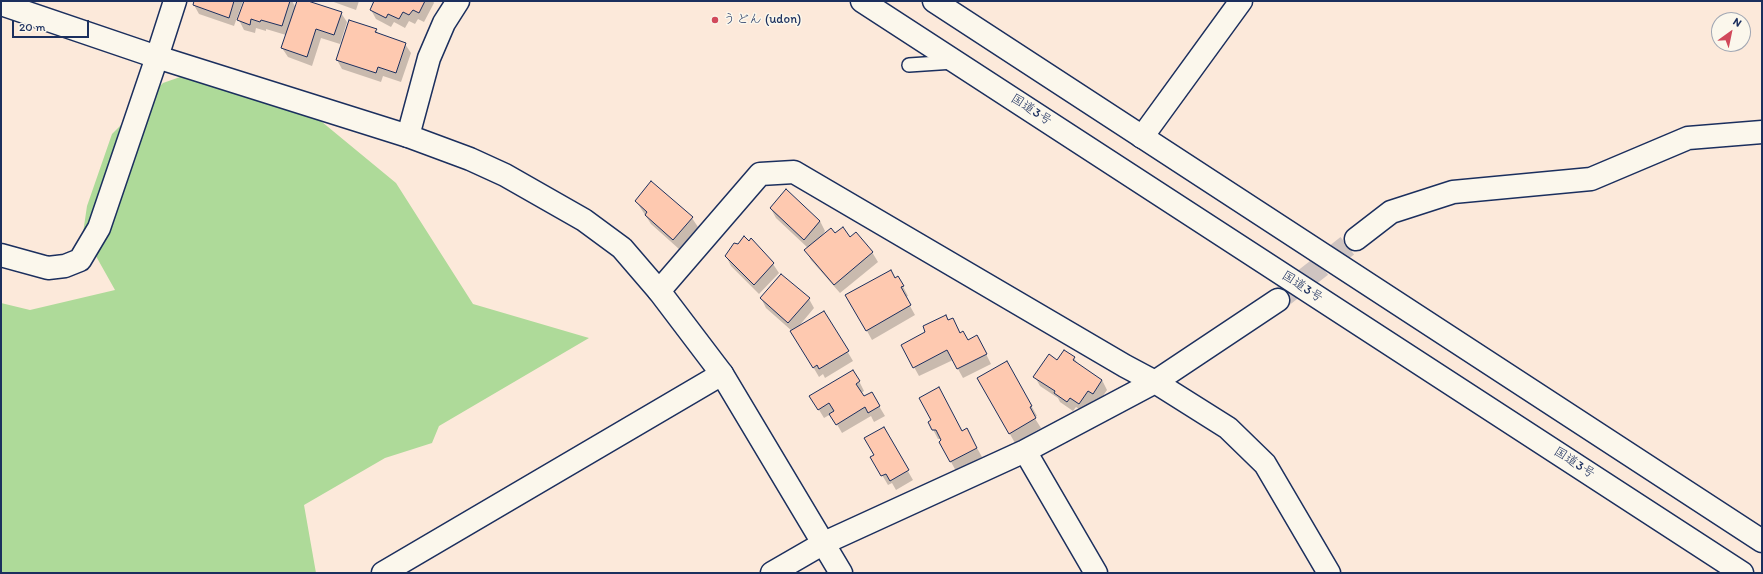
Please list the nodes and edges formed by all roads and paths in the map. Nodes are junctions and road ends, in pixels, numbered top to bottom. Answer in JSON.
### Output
{"nodes":[{"id":1,"x":175,"y":1,"type":"edge"},
{"id":2,"x":458,"y":1,"type":"edge"},
{"id":3,"x":862,"y":1,"type":"edge"},
{"id":4,"x":934,"y":1,"type":"edge"},
{"id":5,"x":1240,"y":1,"type":"edge"},
{"id":6,"x":1,"y":4,"type":"edge"},
{"id":7,"x":158,"y":57,"type":"junction"},
{"id":8,"x":956,"y":62,"type":"junction"},
{"id":9,"x":909,"y":65,"type":"dead end"},
{"id":10,"x":1762,"y":132,"type":"edge"},
{"id":11,"x":408,"y":136,"type":"junction"},
{"id":12,"x":1142,"y":137,"type":"junction"},
{"id":13,"x":1356,"y":240,"type":"tunnel mouth"},
{"id":14,"x":1,"y":255,"type":"edge"},
{"id":15,"x":659,"y":291,"type":"junction"},
{"id":16,"x":1278,"y":300,"type":"tunnel mouth"},
{"id":17,"x":722,"y":374,"type":"junction"},
{"id":18,"x":1155,"y":382,"type":"junction"},
{"id":19,"x":1025,"y":451,"type":"junction"},
{"id":20,"x":1762,"y":541,"type":"edge"},
{"id":21,"x":824,"y":543,"type":"junction"},
{"id":22,"x":383,"y":573,"type":"edge"},
{"id":23,"x":772,"y":573,"type":"edge"},
{"id":24,"x":841,"y":573,"type":"edge"},
{"id":25,"x":1096,"y":573,"type":"edge"},
{"id":26,"x":1329,"y":573,"type":"edge"},
{"id":27,"x":1742,"y":573,"type":"edge"}],
"edges":[{"from":1,"to":7,"type":"main road"},
{"from":2,"to":11,"type":"main road"},
{"from":3,"to":8,"type":"main road","name":"国道3号"},
{"from":4,"to":12,"type":"main road"},
{"from":5,"to":12,"type":"main road"},
{"from":6,"to":7,"type":"main road"},
{"from":7,"to":11,"type":"main road"},
{"from":7,"to":14,"type":"main road"},
{"from":8,"to":9,"type":"lane"},
{"from":8,"to":27,"type":"main road","name":"国道3号"},
{"from":10,"to":13,"type":"main road"},
{"from":11,"to":15,"type":"main road"},
{"from":12,"to":20,"type":"main road"},
{"from":15,"to":17,"type":"main road"},
{"from":15,"to":18,"type":"main road"},
{"from":16,"to":18,"type":"main road"},
{"from":17,"to":21,"type":"main road"},
{"from":17,"to":22,"type":"main road"},
{"from":18,"to":19,"type":"main road"},
{"from":18,"to":26,"type":"main road"},
{"from":19,"to":21,"type":"main road"},
{"from":19,"to":25,"type":"main road"},
{"from":21,"to":23,"type":"main road"},
{"from":21,"to":24,"type":"main road"}]}
